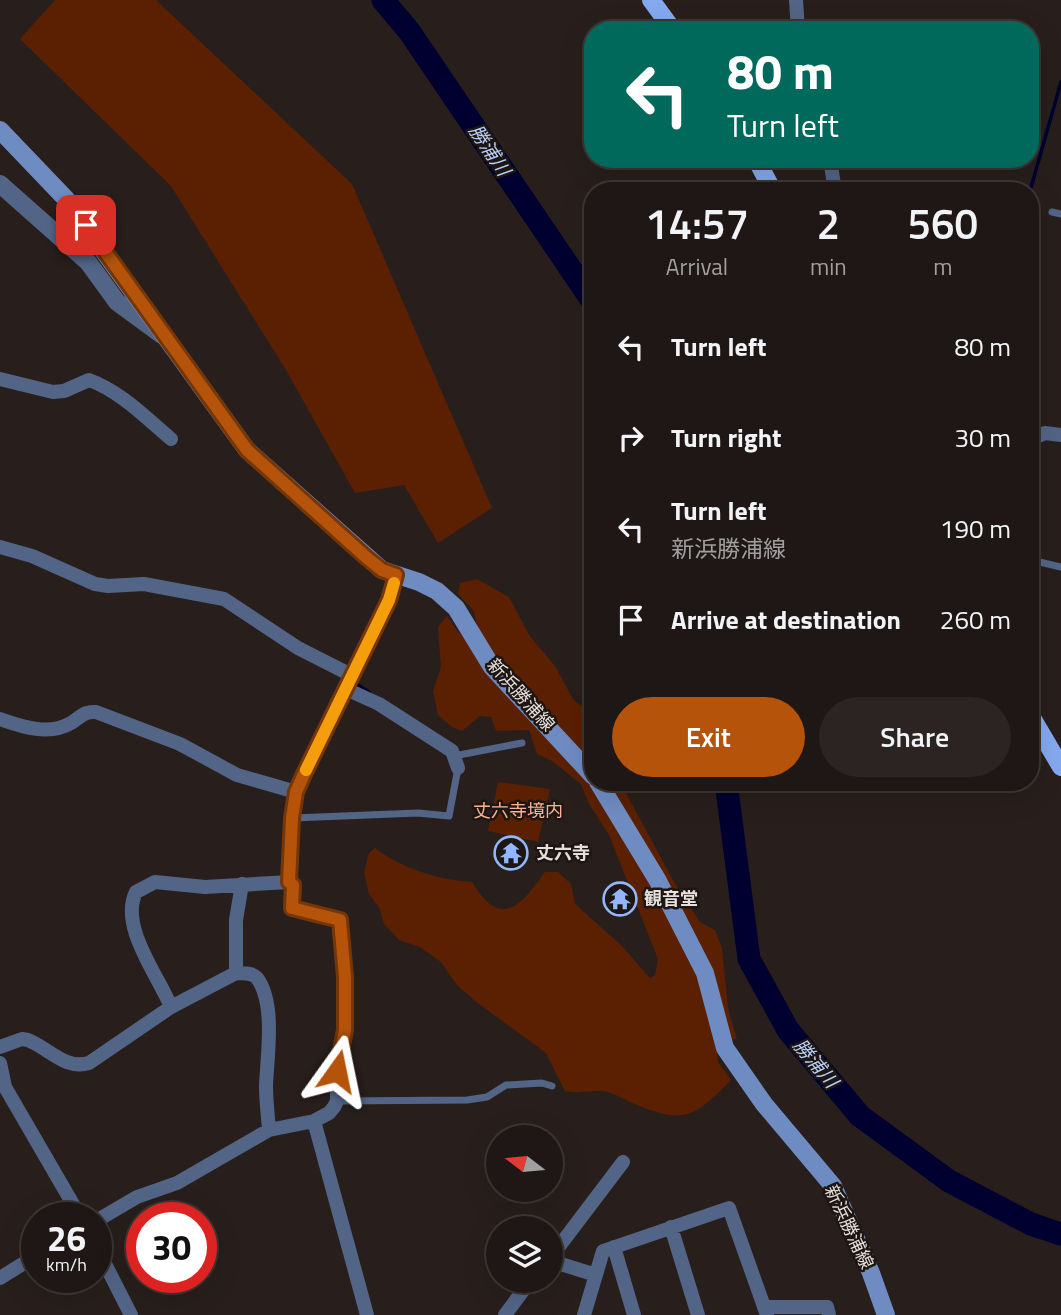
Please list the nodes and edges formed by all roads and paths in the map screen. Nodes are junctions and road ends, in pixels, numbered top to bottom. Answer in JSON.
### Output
{"nodes":[{"id":1,"x":651,"y":0,"type":"edge"},
{"id":2,"x":796,"y":0,"type":"edge"},
{"id":3,"x":666,"y":21,"type":"edge"},
{"id":4,"x":797,"y":21,"type":"edge"},
{"id":5,"x":0,"y":130,"type":"edge"},
{"id":6,"x":2,"y":192,"type":"edge"},
{"id":7,"x":1052,"y":212,"type":"dead end"},
{"id":8,"x":1061,"y":214,"type":"edge"},
{"id":9,"x":162,"y":335,"type":"junction"},
{"id":10,"x":0,"y":379,"type":"edge"},
{"id":11,"x":1061,"y":435,"type":"edge"},
{"id":12,"x":1039,"y":436,"type":"edge"},
{"id":13,"x":171,"y":439,"type":"dead end"},
{"id":14,"x":0,"y":547,"type":"edge"},
{"id":15,"x":1039,"y":562,"type":"edge"},
{"id":16,"x":1061,"y":567,"type":"edge"},
{"id":17,"x":396,"y":575,"type":"junction"},
{"id":18,"x":350,"y":682,"type":"junction"},
{"id":19,"x":0,"y":719,"type":"edge"},
{"id":20,"x":1039,"y":730,"type":"edge"},
{"id":21,"x":522,"y":743,"type":"dead end"},
{"id":22,"x":456,"y":762,"type":"junction"},
{"id":23,"x":584,"y":766,"type":"edge"},
{"id":24,"x":1061,"y":767,"type":"edge"},
{"id":25,"x":603,"y":791,"type":"edge"},
{"id":26,"x":296,"y":792,"type":"junction"},
{"id":27,"x":292,"y":818,"type":"junction"},
{"id":28,"x":289,"y":882,"type":"junction"},
{"id":29,"x":242,"y":884,"type":"junction"},
{"id":30,"x":236,"y":973,"type":"junction"},
{"id":31,"x":171,"y":1007,"type":"junction"},
{"id":32,"x":0,"y":1047,"type":"edge"},
{"id":33,"x":0,"y":1063,"type":"edge"},
{"id":34,"x":552,"y":1086,"type":"dead end"},
{"id":35,"x":337,"y":1101,"type":"junction"},
{"id":36,"x":314,"y":1121,"type":"junction"},
{"id":37,"x":269,"y":1130,"type":"junction"},
{"id":38,"x":623,"y":1162,"type":"dead end"},
{"id":39,"x":72,"y":1202,"type":"edge"},
{"id":40,"x":112,"y":1212,"type":"edge"},
{"id":41,"x":671,"y":1227,"type":"junction"},
{"id":42,"x":563,"y":1243,"type":"edge"},
{"id":43,"x":614,"y":1247,"type":"junction"},
{"id":44,"x":563,"y":1263,"type":"edge"},
{"id":45,"x":21,"y":1265,"type":"edge"},
{"id":46,"x":596,"y":1275,"type":"junction"},
{"id":47,"x":0,"y":1278,"type":"edge"},
{"id":48,"x":112,"y":1278,"type":"edge"},
{"id":49,"x":521,"y":1293,"type":"edge"},
{"id":50,"x":765,"y":1311,"type":"edge"},
{"id":51,"x":131,"y":1315,"type":"edge"},
{"id":52,"x":367,"y":1315,"type":"edge"},
{"id":53,"x":505,"y":1315,"type":"edge"},
{"id":54,"x":584,"y":1315,"type":"edge"},
{"id":55,"x":634,"y":1315,"type":"edge"},
{"id":56,"x":698,"y":1315,"type":"edge"},
{"id":57,"x":830,"y":1315,"type":"edge"},
{"id":58,"x":886,"y":1315,"type":"edge"}],
"edges":[{"from":1,"to":3,"type":"main road"},
{"from":2,"to":4,"type":"street"},
{"from":5,"to":9,"type":"main road","name":"新浜勝浦線"},
{"from":6,"to":9,"type":"street"},
{"from":7,"to":8,"type":"lane"},
{"from":9,"to":17,"type":"main road","name":"新浜勝浦線"},
{"from":10,"to":13,"type":"street"},
{"from":11,"to":12,"type":"street"},
{"from":14,"to":18,"type":"street"},
{"from":15,"to":16,"type":"lane"},
{"from":17,"to":18,"type":"street"},
{"from":17,"to":23,"type":"main road","name":"新浜勝浦線"},
{"from":18,"to":22,"type":"street"},
{"from":18,"to":26,"type":"street"},
{"from":19,"to":26,"type":"street"},
{"from":20,"to":24,"type":"main road"},
{"from":21,"to":22,"type":"lane"},
{"from":22,"to":27,"type":"lane"},
{"from":25,"to":58,"type":"main road","name":"新浜勝浦線"},
{"from":26,"to":27,"type":"street"},
{"from":27,"to":28,"type":"street"},
{"from":28,"to":29,"type":"street"},
{"from":28,"to":35,"type":"street"},
{"from":29,"to":30,"type":"street"},
{"from":29,"to":31,"type":"street"},
{"from":30,"to":31,"type":"street"},
{"from":30,"to":37,"type":"street"},
{"from":31,"to":32,"type":"street"},
{"from":33,"to":39,"type":"street"},
{"from":34,"to":35,"type":"lane"},
{"from":35,"to":36,"type":"street"},
{"from":36,"to":37,"type":"street"},
{"from":36,"to":52,"type":"street"},
{"from":37,"to":40,"type":"street"},
{"from":38,"to":42,"type":"street"},
{"from":41,"to":43,"type":"street"},
{"from":41,"to":50,"type":"street"},
{"from":41,"to":56,"type":"street"},
{"from":43,"to":46,"type":"street"},
{"from":43,"to":55,"type":"street"},
{"from":44,"to":46,"type":"street"},
{"from":45,"to":47,"type":"street"},
{"from":46,"to":54,"type":"street"},
{"from":48,"to":51,"type":"street"},
{"from":49,"to":53,"type":"street"},
{"from":50,"to":57,"type":"street"}]}
